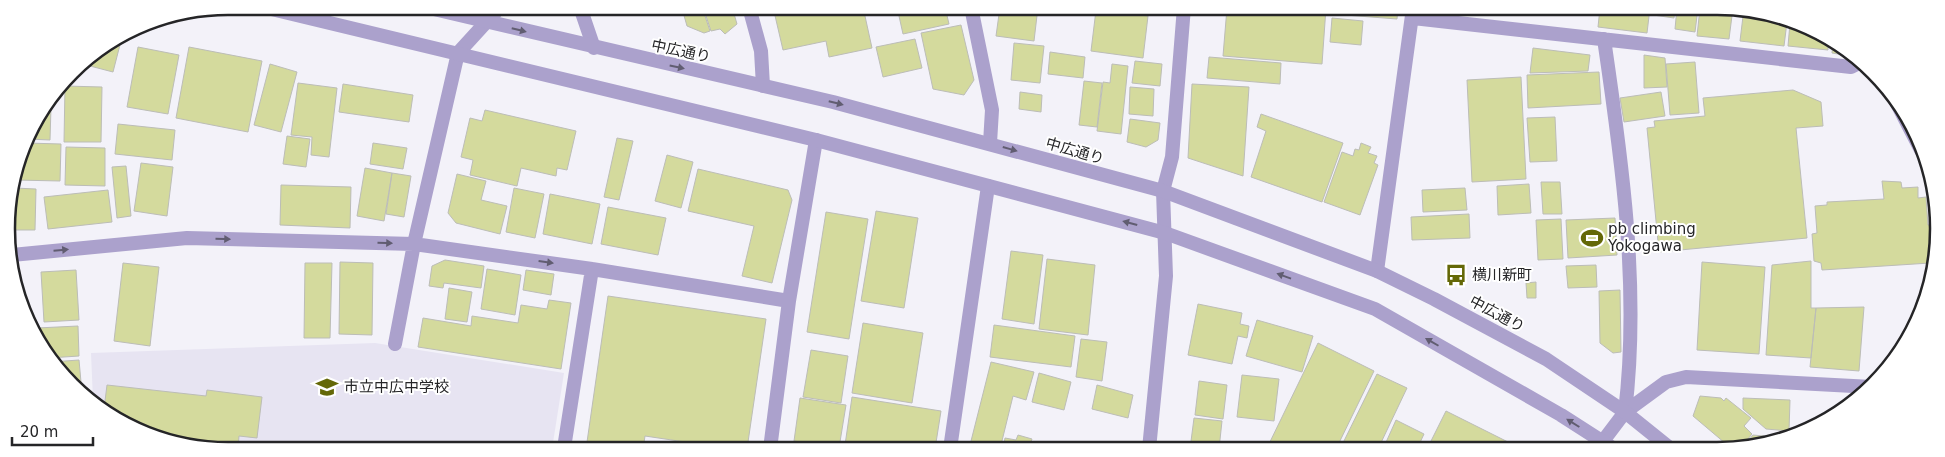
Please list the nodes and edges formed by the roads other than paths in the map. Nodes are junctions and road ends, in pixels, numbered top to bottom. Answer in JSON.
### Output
{"nodes":[{"id":1,"x":297,"y":15,"type":"edge"},
{"id":2,"x":458,"y":15,"type":"edge"},
{"id":3,"x":494,"y":15,"type":"edge"},
{"id":4,"x":583,"y":15,"type":"edge"},
{"id":5,"x":751,"y":15,"type":"edge"},
{"id":6,"x":973,"y":15,"type":"edge"},
{"id":7,"x":1183,"y":15,"type":"edge"},
{"id":8,"x":1413,"y":15,"type":"edge"},
{"id":9,"x":1428,"y":15,"type":"edge"},
{"id":10,"x":488,"y":22,"type":"junction"},
{"id":11,"x":1604,"y":39,"type":"junction"},
{"id":12,"x":594,"y":48,"type":"junction"},
{"id":13,"x":458,"y":53,"type":"junction"},
{"id":14,"x":1854,"y":66,"type":"edge"},
{"id":15,"x":763,"y":86,"type":"junction"},
{"id":16,"x":816,"y":140,"type":"junction"},
{"id":17,"x":990,"y":143,"type":"junction"},
{"id":18,"x":988,"y":186,"type":"junction"},
{"id":19,"x":1163,"y":191,"type":"junction"},
{"id":20,"x":1164,"y":232,"type":"junction"},
{"id":21,"x":414,"y":244,"type":"junction"},
{"id":22,"x":17,"y":255,"type":"edge"},
{"id":23,"x":592,"y":269,"type":"junction"},
{"id":24,"x":1377,"y":271,"type":"junction"},
{"id":25,"x":789,"y":301,"type":"junction"},
{"id":26,"x":395,"y":344,"type":"dead end"},
{"id":27,"x":1860,"y":386,"type":"edge"},
{"id":28,"x":1625,"y":412,"type":"junction"},
{"id":29,"x":565,"y":442,"type":"edge"},
{"id":30,"x":771,"y":442,"type":"edge"},
{"id":31,"x":951,"y":442,"type":"edge"},
{"id":32,"x":1150,"y":442,"type":"edge"},
{"id":33,"x":1598,"y":442,"type":"edge"},
{"id":34,"x":1607,"y":442,"type":"edge"},
{"id":35,"x":1662,"y":442,"type":"edge"}],
"edges":[{"from":1,"to":13,"type":"street"},
{"from":2,"to":10,"type":"street","name":"中広通り"},
{"from":3,"to":10,"type":"street"},
{"from":4,"to":12,"type":"street"},
{"from":5,"to":15,"type":"street"},
{"from":6,"to":17,"type":"street"},
{"from":7,"to":19,"type":"street"},
{"from":8,"to":24,"type":"street"},
{"from":9,"to":11,"type":"street"},
{"from":10,"to":12,"type":"street","name":"中広通り","one_way":true},
{"from":10,"to":13,"type":"street"},
{"from":11,"to":14,"type":"street"},
{"from":11,"to":28,"type":"street"},
{"from":12,"to":15,"type":"street","name":"中広通り","one_way":true},
{"from":13,"to":16,"type":"street"},
{"from":13,"to":21,"type":"street"},
{"from":15,"to":17,"type":"street","name":"中広通り","one_way":true},
{"from":16,"to":18,"type":"street"},
{"from":16,"to":25,"type":"street"},
{"from":17,"to":19,"type":"street","name":"中広通り","one_way":true},
{"from":20,"to":18,"type":"street","one_way":true},
{"from":18,"to":31,"type":"street"},
{"from":19,"to":20,"type":"street"},
{"from":19,"to":24,"type":"street","name":"中広通り"},
{"from":20,"to":32,"type":"street"},
{"from":33,"to":20,"type":"street","one_way":true},
{"from":22,"to":21,"type":"street","one_way":true},
{"from":21,"to":23,"type":"street","one_way":true},
{"from":21,"to":26,"type":"street"},
{"from":23,"to":25,"type":"street"},
{"from":23,"to":29,"type":"street"},
{"from":24,"to":28,"type":"street","name":"中広通り"},
{"from":25,"to":30,"type":"street"},
{"from":27,"to":28,"type":"street"},
{"from":28,"to":34,"type":"street"},
{"from":28,"to":35,"type":"street","name":"中広通り"}]}
